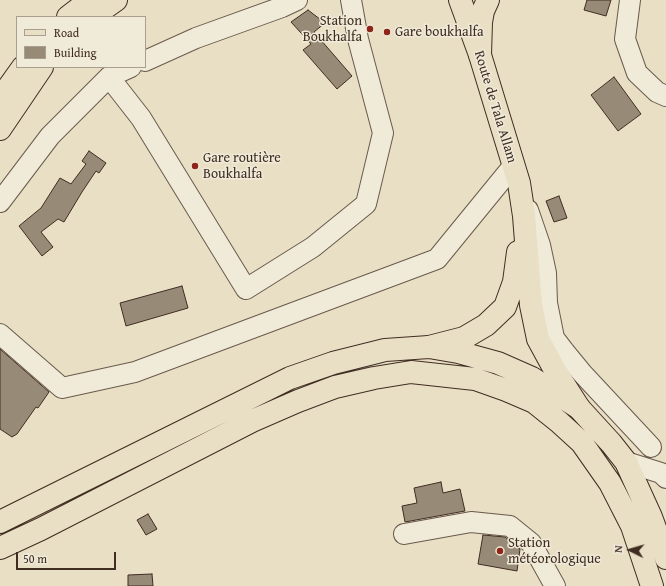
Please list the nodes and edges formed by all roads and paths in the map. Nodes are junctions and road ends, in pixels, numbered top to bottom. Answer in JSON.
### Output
{"nodes":[{"id":1,"x":90,"y":0,"type":"edge"},
{"id":2,"x":116,"y":0,"type":"edge"},
{"id":3,"x":297,"y":0,"type":"edge"},
{"id":4,"x":352,"y":0,"type":"edge"},
{"id":5,"x":460,"y":0,"type":"edge"},
{"id":6,"x":488,"y":0,"type":"edge"},
{"id":7,"x":630,"y":0,"type":"edge"},
{"id":8,"x":69,"y":16,"type":"edge"},
{"id":9,"x":93,"y":16,"type":"edge"},
{"id":10,"x":480,"y":55,"type":"junction"},
{"id":11,"x":146,"y":61,"type":"edge"},
{"id":12,"x":16,"y":65,"type":"edge"},
{"id":13,"x":22,"y":68,"type":"edge"},
{"id":14,"x":41,"y":68,"type":"edge"},
{"id":15,"x":129,"y":68,"type":"edge"},
{"id":16,"x":109,"y":77,"type":"junction"},
{"id":17,"x":0,"y":82,"type":"edge"},
{"id":18,"x":666,"y":96,"type":"edge"},
{"id":19,"x":0,"y":99,"type":"edge"},
{"id":20,"x":0,"y":129,"type":"edge"},
{"id":21,"x":516,"y":174,"type":"junction"},
{"id":22,"x":0,"y":202,"type":"edge"},
{"id":23,"x":524,"y":216,"type":"junction"},
{"id":24,"x":0,"y":334,"type":"edge"},
{"id":25,"x":429,"y":347,"type":"junction"},
{"id":26,"x":579,"y":408,"type":"junction"},
{"id":27,"x":651,"y":447,"type":"dead end"},
{"id":28,"x":626,"y":462,"type":"junction"},
{"id":29,"x":666,"y":478,"type":"edge"},
{"id":30,"x":0,"y":522,"type":"edge"},
{"id":31,"x":658,"y":523,"type":"edge"},
{"id":32,"x":404,"y":534,"type":"dead end"},
{"id":33,"x":0,"y":548,"type":"edge"},
{"id":34,"x":666,"y":558,"type":"edge"},
{"id":35,"x":555,"y":586,"type":"edge"},
{"id":36,"x":652,"y":586,"type":"edge"}],
"edges":[{"from":1,"to":8,"type":"main road"},
{"from":2,"to":9,"type":"main road"},
{"from":3,"to":11,"type":"street"},
{"from":4,"to":16,"type":"street"},
{"from":5,"to":10,"type":"main road","name":"Route de Tala Allam"},
{"from":6,"to":10,"type":"main road"},
{"from":7,"to":18,"type":"street"},
{"from":10,"to":21,"type":"main road","name":"Route de Tala Allam"},
{"from":12,"to":17,"type":"main road"},
{"from":13,"to":19,"type":"main road"},
{"from":14,"to":20,"type":"main road"},
{"from":15,"to":16,"type":"street"},
{"from":16,"to":22,"type":"street"},
{"from":21,"to":23,"type":"main road","name":"Route de Tala Allam"},
{"from":21,"to":24,"type":"street"},
{"from":21,"to":27,"type":"street"},
{"from":23,"to":25,"type":"main road"},
{"from":23,"to":26,"type":"main road"},
{"from":25,"to":26,"type":"main road"},
{"from":25,"to":30,"type":"main road"},
{"from":26,"to":28,"type":"main road"},
{"from":28,"to":29,"type":"street"},
{"from":28,"to":31,"type":"main road"},
{"from":31,"to":34,"type":"main road"},
{"from":32,"to":35,"type":"street"},
{"from":33,"to":36,"type":"main road"}]}
